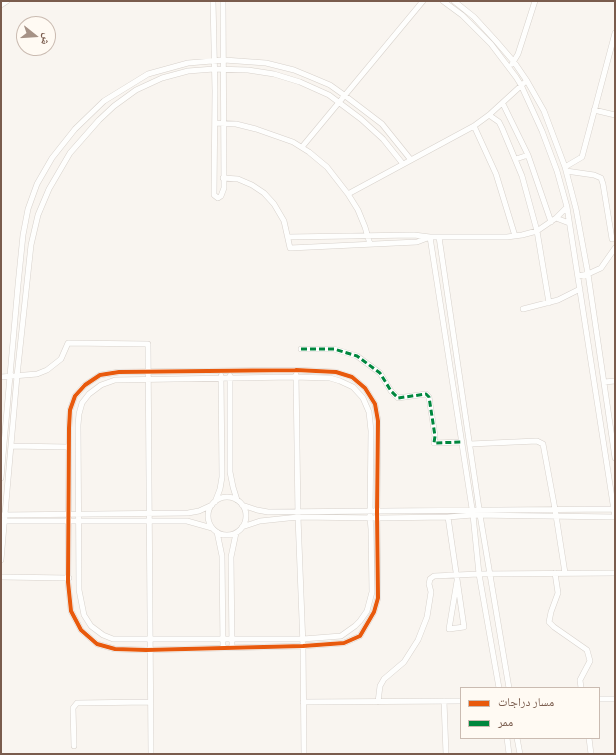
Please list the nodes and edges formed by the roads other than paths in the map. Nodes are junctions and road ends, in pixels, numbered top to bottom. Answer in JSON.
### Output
{"nodes":[{"id":1,"x":7,"y":1,"type":"edge"},
{"id":2,"x":213,"y":1,"type":"edge"},
{"id":3,"x":223,"y":1,"type":"edge"},
{"id":4,"x":423,"y":1,"type":"edge"},
{"id":5,"x":443,"y":1,"type":"edge"},
{"id":6,"x":535,"y":1,"type":"edge"},
{"id":7,"x":457,"y":2,"type":"edge"},
{"id":8,"x":1,"y":5,"type":"edge"},
{"id":9,"x":615,"y":33,"type":"edge"},
{"id":10,"x":224,"y":60,"type":"junction"},
{"id":11,"x":214,"y":61,"type":"junction"},
{"id":12,"x":514,"y":62,"type":"junction"},
{"id":13,"x":509,"y":68,"type":"junction"},
{"id":14,"x":214,"y":69,"type":"junction"},
{"id":15,"x":224,"y":69,"type":"junction"},
{"id":16,"x":527,"y":81,"type":"junction"},
{"id":17,"x":521,"y":85,"type":"junction"},
{"id":18,"x":344,"y":95,"type":"junction"},
{"id":19,"x":339,"y":101,"type":"junction"},
{"id":20,"x":503,"y":104,"type":"junction"},
{"id":21,"x":594,"y":110,"type":"junction"},
{"id":22,"x":489,"y":115,"type":"junction"},
{"id":23,"x":615,"y":115,"type":"edge"},
{"id":24,"x":214,"y":123,"type":"junction"},
{"id":25,"x":224,"y":123,"type":"junction"},
{"id":26,"x":474,"y":126,"type":"junction"},
{"id":27,"x":302,"y":147,"type":"junction"},
{"id":28,"x":528,"y":155,"type":"junction"},
{"id":29,"x":516,"y":159,"type":"junction"},
{"id":30,"x":411,"y":160,"type":"junction"},
{"id":31,"x":403,"y":164,"type":"junction"},
{"id":32,"x":565,"y":169,"type":"junction"},
{"id":33,"x":223,"y":178,"type":"junction"},
{"id":34,"x":348,"y":194,"type":"junction"},
{"id":35,"x":567,"y":207,"type":"junction"},
{"id":36,"x":556,"y":218,"type":"junction"},
{"id":37,"x":551,"y":222,"type":"junction"},
{"id":38,"x":569,"y":222,"type":"junction"},
{"id":39,"x":537,"y":231,"type":"junction"},
{"id":40,"x":368,"y":236,"type":"junction"},
{"id":41,"x":515,"y":236,"type":"junction"},
{"id":42,"x":288,"y":237,"type":"junction"},
{"id":43,"x":430,"y":237,"type":"junction"},
{"id":44,"x":439,"y":237,"type":"junction"},
{"id":45,"x":612,"y":239,"type":"dead end"},
{"id":46,"x":370,"y":244,"type":"junction"},
{"id":47,"x":615,"y":248,"type":"edge"},
{"id":48,"x":588,"y":274,"type":"junction"},
{"id":49,"x":578,"y":276,"type":"junction"},
{"id":50,"x":580,"y":289,"type":"junction"},
{"id":51,"x":549,"y":303,"type":"junction"},
{"id":52,"x":523,"y":309,"type":"dead end"},
{"id":53,"x":301,"y":349,"type":"dead end"},
{"id":54,"x":296,"y":370,"type":"junction"},
{"id":55,"x":221,"y":371,"type":"junction"},
{"id":56,"x":230,"y":371,"type":"junction"},
{"id":57,"x":148,"y":372,"type":"junction"},
{"id":58,"x":17,"y":376,"type":"junction"},
{"id":59,"x":1,"y":377,"type":"edge"},
{"id":60,"x":10,"y":377,"type":"junction"},
{"id":61,"x":296,"y":377,"type":"junction"},
{"id":62,"x":221,"y":378,"type":"junction"},
{"id":63,"x":230,"y":378,"type":"junction"},
{"id":64,"x":148,"y":380,"type":"junction"},
{"id":65,"x":615,"y":381,"type":"edge"},
{"id":66,"x":604,"y":382,"type":"junction"},
{"id":67,"x":462,"y":442,"type":"junction"},
{"id":68,"x":470,"y":444,"type":"junction"},
{"id":69,"x":11,"y":446,"type":"junction"},
{"id":70,"x":68,"y":447,"type":"junction"},
{"id":71,"x":2,"y":449,"type":"edge"},
{"id":72,"x":615,"y":458,"type":"edge"},
{"id":73,"x":1,"y":478,"type":"edge"},
{"id":74,"x":237,"y":500,"type":"junction"},
{"id":75,"x":213,"y":503,"type":"junction"},
{"id":76,"x":242,"y":505,"type":"junction"},
{"id":77,"x":555,"y":509,"type":"junction"},
{"id":78,"x":614,"y":510,"type":"edge"},
{"id":79,"x":377,"y":512,"type":"junction"},
{"id":80,"x":149,"y":513,"type":"junction"},
{"id":81,"x":472,"y":513,"type":"junction"},
{"id":82,"x":480,"y":513,"type":"junction"},
{"id":83,"x":79,"y":514,"type":"junction"},
{"id":84,"x":298,"y":514,"type":"junction"},
{"id":85,"x":370,"y":515,"type":"junction"},
{"id":86,"x":556,"y":516,"type":"junction"},
{"id":87,"x":448,"y":517,"type":"junction"},
{"id":88,"x":615,"y":517,"type":"edge"},
{"id":89,"x":3,"y":518,"type":"edge"},
{"id":90,"x":69,"y":518,"type":"junction"},
{"id":91,"x":377,"y":518,"type":"junction"},
{"id":92,"x":79,"y":521,"type":"junction"},
{"id":93,"x":149,"y":521,"type":"junction"},
{"id":94,"x":242,"y":527,"type":"junction"},
{"id":95,"x":212,"y":528,"type":"junction"},
{"id":96,"x":217,"y":532,"type":"junction"},
{"id":97,"x":236,"y":532,"type":"junction"},
{"id":98,"x":1,"y":560,"type":"edge"},
{"id":99,"x":554,"y":573,"type":"junction"},
{"id":100,"x":565,"y":573,"type":"junction"},
{"id":101,"x":615,"y":573,"type":"edge"},
{"id":102,"x":479,"y":574,"type":"junction"},
{"id":103,"x":490,"y":574,"type":"junction"},
{"id":104,"x":1,"y":577,"type":"edge"},
{"id":105,"x":68,"y":578,"type":"junction"},
{"id":106,"x":457,"y":578,"type":"junction"},
{"id":107,"x":150,"y":639,"type":"junction"},
{"id":108,"x":223,"y":639,"type":"junction"},
{"id":109,"x":232,"y":639,"type":"junction"},
{"id":110,"x":302,"y":639,"type":"junction"},
{"id":111,"x":303,"y":646,"type":"junction"},
{"id":112,"x":223,"y":648,"type":"junction"},
{"id":113,"x":232,"y":648,"type":"junction"},
{"id":114,"x":150,"y":649,"type":"junction"},
{"id":115,"x":499,"y":687,"type":"edge"},
{"id":116,"x":509,"y":687,"type":"edge"},
{"id":117,"x":581,"y":687,"type":"edge"},
{"id":118,"x":600,"y":699,"type":"edge"},
{"id":119,"x":615,"y":699,"type":"edge"},
{"id":120,"x":444,"y":701,"type":"junction"},
{"id":121,"x":460,"y":701,"type":"edge"},
{"id":122,"x":150,"y":702,"type":"junction"},
{"id":123,"x":304,"y":702,"type":"junction"},
{"id":124,"x":378,"y":702,"type":"junction"},
{"id":125,"x":507,"y":739,"type":"edge"},
{"id":126,"x":517,"y":739,"type":"edge"},
{"id":127,"x":589,"y":739,"type":"edge"},
{"id":128,"x":74,"y":746,"type":"dead end"},
{"id":129,"x":151,"y":754,"type":"edge"},
{"id":130,"x":304,"y":754,"type":"edge"},
{"id":131,"x":446,"y":754,"type":"edge"},
{"id":132,"x":509,"y":754,"type":"edge"},
{"id":133,"x":520,"y":754,"type":"edge"},
{"id":134,"x":591,"y":754,"type":"edge"}],
"edges":[{"from":1,"to":8,"type":"street"},
{"from":2,"to":11,"type":"street"},
{"from":3,"to":10,"type":"street"},
{"from":4,"to":18,"type":"street"},
{"from":5,"to":13,"type":"street"},
{"from":6,"to":12,"type":"street"},
{"from":7,"to":12,"type":"street"},
{"from":9,"to":21,"type":"street"},
{"from":10,"to":11,"type":"street"},
{"from":10,"to":15,"type":"street"},
{"from":10,"to":18,"type":"street"},
{"from":11,"to":14,"type":"street"},
{"from":11,"to":60,"type":"street"},
{"from":12,"to":13,"type":"street"},
{"from":12,"to":16,"type":"street"},
{"from":13,"to":17,"type":"street"},
{"from":14,"to":15,"type":"street"},
{"from":14,"to":24,"type":"street"},
{"from":14,"to":58,"type":"street"},
{"from":15,"to":19,"type":"street"},
{"from":15,"to":25,"type":"street"},
{"from":16,"to":17,"type":"street"},
{"from":16,"to":32,"type":"street"},
{"from":17,"to":20,"type":"street"},
{"from":17,"to":35,"type":"street"},
{"from":18,"to":19,"type":"street"},
{"from":18,"to":30,"type":"street"},
{"from":19,"to":27,"type":"street"},
{"from":19,"to":31,"type":"street"},
{"from":20,"to":22,"type":"street"},
{"from":20,"to":28,"type":"street"},
{"from":21,"to":23,"type":"street"},
{"from":21,"to":32,"type":"street"},
{"from":22,"to":26,"type":"street"},
{"from":22,"to":29,"type":"street"},
{"from":24,"to":25,"type":"street"},
{"from":24,"to":33,"type":"street"},
{"from":25,"to":27,"type":"street"},
{"from":25,"to":33,"type":"street"},
{"from":26,"to":30,"type":"street"},
{"from":26,"to":41,"type":"street"},
{"from":27,"to":34,"type":"street"},
{"from":28,"to":29,"type":"street"},
{"from":28,"to":37,"type":"street"},
{"from":29,"to":39,"type":"street"},
{"from":30,"to":31,"type":"street"},
{"from":31,"to":34,"type":"street"},
{"from":32,"to":45,"type":"street"},
{"from":32,"to":48,"type":"street"},
{"from":33,"to":42,"type":"street"},
{"from":34,"to":40,"type":"street"},
{"from":35,"to":36,"type":"street"},
{"from":35,"to":38,"type":"street"},
{"from":36,"to":37,"type":"street"},
{"from":36,"to":38,"type":"street"},
{"from":37,"to":39,"type":"street"},
{"from":38,"to":49,"type":"street"},
{"from":39,"to":41,"type":"street"},
{"from":39,"to":51,"type":"street"},
{"from":40,"to":42,"type":"street"},
{"from":40,"to":43,"type":"street"},
{"from":40,"to":46,"type":"street"},
{"from":41,"to":44,"type":"street"},
{"from":42,"to":46,"type":"street"},
{"from":43,"to":44,"type":"street"},
{"from":43,"to":46,"type":"street"},
{"from":43,"to":67,"type":"street"},
{"from":44,"to":68,"type":"street"},
{"from":47,"to":48,"type":"street"},
{"from":48,"to":49,"type":"street"},
{"from":48,"to":66,"type":"street"},
{"from":49,"to":50,"type":"street"},
{"from":50,"to":51,"type":"street"},
{"from":50,"to":78,"type":"street"},
{"from":51,"to":52,"type":"street"},
{"from":53,"to":67,"type":"street"},
{"from":54,"to":56,"type":"street"},
{"from":54,"to":61,"type":"street"},
{"from":54,"to":79,"type":"street"},
{"from":55,"to":56,"type":"street"},
{"from":55,"to":57,"type":"street"},
{"from":55,"to":62,"type":"street"},
{"from":56,"to":63,"type":"street"},
{"from":57,"to":58,"type":"street"},
{"from":57,"to":64,"type":"street"},
{"from":57,"to":70,"type":"street"},
{"from":58,"to":60,"type":"street"},
{"from":58,"to":69,"type":"street"},
{"from":59,"to":60,"type":"street"},
{"from":60,"to":71,"type":"street"},
{"from":61,"to":63,"type":"street"},
{"from":61,"to":84,"type":"street"},
{"from":61,"to":85,"type":"street"},
{"from":62,"to":63,"type":"street"},
{"from":62,"to":64,"type":"street"},
{"from":62,"to":75,"type":"street"},
{"from":63,"to":74,"type":"street"},
{"from":64,"to":80,"type":"street"},
{"from":64,"to":83,"type":"street"},
{"from":65,"to":66,"type":"street"},
{"from":66,"to":72,"type":"street"},
{"from":67,"to":81,"type":"street"},
{"from":68,"to":77,"type":"street"},
{"from":68,"to":82,"type":"street"},
{"from":69,"to":70,"type":"street"},
{"from":69,"to":89,"type":"street"},
{"from":70,"to":90,"type":"street"},
{"from":71,"to":73,"type":"street"},
{"from":74,"to":75,"type":"street"},
{"from":74,"to":76,"type":"street"},
{"from":75,"to":80,"type":"street"},
{"from":75,"to":95,"type":"street"},
{"from":76,"to":84,"type":"street"},
{"from":76,"to":94,"type":"street"},
{"from":77,"to":78,"type":"street"},
{"from":77,"to":82,"type":"street"},
{"from":77,"to":86,"type":"street"},
{"from":78,"to":88,"type":"street"},
{"from":79,"to":81,"type":"street"},
{"from":79,"to":85,"type":"street"},
{"from":79,"to":91,"type":"street"},
{"from":80,"to":83,"type":"street"},
{"from":80,"to":93,"type":"street"},
{"from":81,"to":82,"type":"street"},
{"from":81,"to":87,"type":"street"},
{"from":81,"to":102,"type":"street"},
{"from":82,"to":86,"type":"street"},
{"from":82,"to":103,"type":"street"},
{"from":83,"to":90,"type":"street"},
{"from":83,"to":92,"type":"street"},
{"from":84,"to":85,"type":"street"},
{"from":84,"to":94,"type":"street"},
{"from":84,"to":110,"type":"street"},
{"from":85,"to":91,"type":"street"},
{"from":85,"to":110,"type":"street"},
{"from":86,"to":88,"type":"street"},
{"from":86,"to":100,"type":"street"},
{"from":87,"to":91,"type":"street"},
{"from":87,"to":106,"type":"street"},
{"from":89,"to":90,"type":"street"},
{"from":89,"to":98,"type":"street"},
{"from":90,"to":92,"type":"street"},
{"from":90,"to":105,"type":"street"},
{"from":91,"to":111,"type":"street"},
{"from":92,"to":93,"type":"street"},
{"from":92,"to":107,"type":"street"},
{"from":93,"to":95,"type":"street"},
{"from":93,"to":107,"type":"street"},
{"from":94,"to":97,"type":"street"},
{"from":95,"to":96,"type":"street"},
{"from":96,"to":97,"type":"street"},
{"from":96,"to":108,"type":"street"},
{"from":97,"to":109,"type":"street"},
{"from":99,"to":100,"type":"street"},
{"from":99,"to":103,"type":"street"},
{"from":99,"to":117,"type":"street"},
{"from":100,"to":101,"type":"street"},
{"from":102,"to":103,"type":"street"},
{"from":102,"to":106,"type":"street"},
{"from":102,"to":115,"type":"street"},
{"from":103,"to":116,"type":"street"},
{"from":104,"to":105,"type":"street"},
{"from":105,"to":114,"type":"street"},
{"from":106,"to":106,"type":"street"},
{"from":106,"to":124,"type":"street"},
{"from":107,"to":108,"type":"street"},
{"from":107,"to":114,"type":"street"},
{"from":108,"to":109,"type":"street"},
{"from":108,"to":112,"type":"street"},
{"from":109,"to":110,"type":"street"},
{"from":109,"to":113,"type":"street"},
{"from":110,"to":111,"type":"street"},
{"from":111,"to":113,"type":"street"},
{"from":111,"to":123,"type":"street"},
{"from":112,"to":113,"type":"street"},
{"from":112,"to":114,"type":"street"},
{"from":114,"to":122,"type":"street"},
{"from":118,"to":119,"type":"street"},
{"from":120,"to":121,"type":"street"},
{"from":120,"to":124,"type":"street"},
{"from":120,"to":131,"type":"street"},
{"from":122,"to":128,"type":"street"},
{"from":122,"to":129,"type":"street"},
{"from":123,"to":124,"type":"street"},
{"from":123,"to":130,"type":"street"},
{"from":125,"to":132,"type":"street"},
{"from":126,"to":133,"type":"street"},
{"from":127,"to":134,"type":"street"}]}
